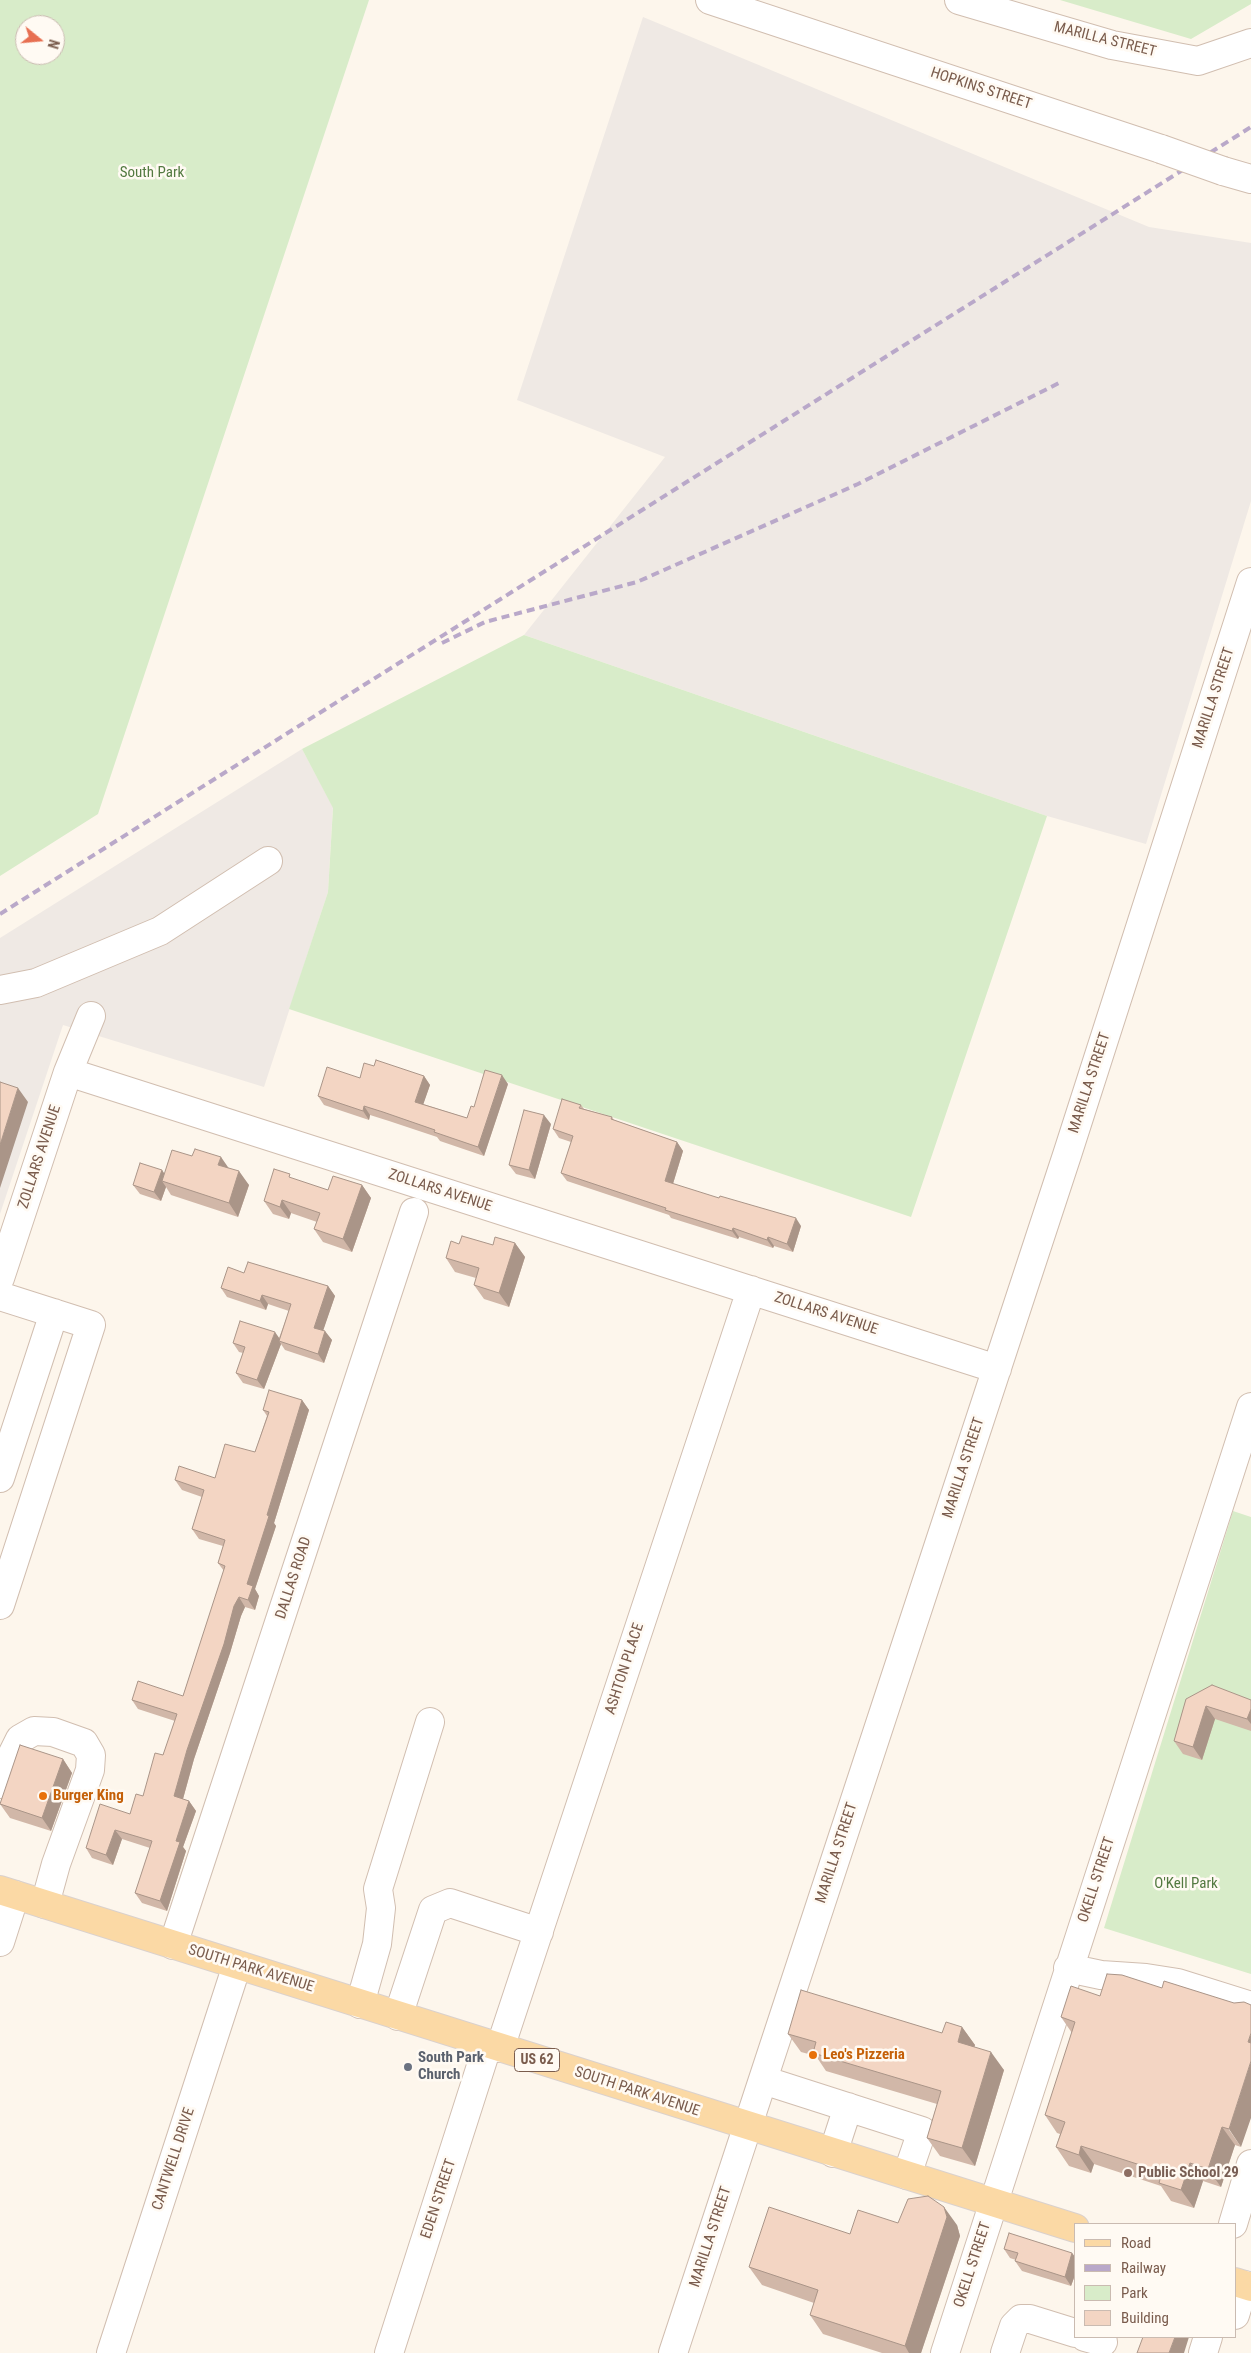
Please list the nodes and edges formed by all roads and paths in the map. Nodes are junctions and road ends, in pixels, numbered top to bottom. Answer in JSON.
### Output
{"nodes":[{"id":1,"x":710,"y":0,"type":"edge"},
{"id":2,"x":958,"y":0,"type":"edge"},
{"id":3,"x":1251,"y":43,"type":"edge"},
{"id":4,"x":1251,"y":179,"type":"edge"},
{"id":5,"x":1251,"y":582,"type":"edge"},
{"id":6,"x":268,"y":861,"type":"dead end"},
{"id":7,"x":0,"y":990,"type":"edge"},
{"id":8,"x":91,"y":1016,"type":"dead end"},
{"id":9,"x":68,"y":1072,"type":"junction"},
{"id":10,"x":414,"y":1212,"type":"dead end"},
{"id":11,"x":4,"y":1267,"type":"edge"},
{"id":12,"x":751,"y":1290,"type":"junction"},
{"id":13,"x":0,"y":1296,"type":"edge"},
{"id":14,"x":54,"y":1313,"type":"junction"},
{"id":15,"x":997,"y":1369,"type":"junction"},
{"id":16,"x":1251,"y":1407,"type":"edge"},
{"id":17,"x":0,"y":1478,"type":"edge"},
{"id":18,"x":0,"y":1605,"type":"edge"},
{"id":19,"x":430,"y":1722,"type":"dead end"},
{"id":20,"x":0,"y":1784,"type":"edge"},
{"id":21,"x":8,"y":1892,"type":"edge"},
{"id":22,"x":45,"y":1904,"type":"junction"},
{"id":23,"x":539,"y":1932,"type":"junction"},
{"id":24,"x":0,"y":1942,"type":"edge"},
{"id":25,"x":173,"y":1945,"type":"junction"},
{"id":26,"x":238,"y":1965,"type":"junction"},
{"id":27,"x":1068,"y":1968,"type":"junction"},
{"id":28,"x":360,"y":2004,"type":"junction"},
{"id":29,"x":1251,"y":2006,"type":"edge"},
{"id":30,"x":398,"y":2016,"type":"junction"},
{"id":31,"x":494,"y":2046,"type":"junction"},
{"id":32,"x":762,"y":2080,"type":"junction"},
{"id":33,"x":848,"y":2107,"type":"junction"},
{"id":34,"x":747,"y":2126,"type":"junction"},
{"id":35,"x":833,"y":2152,"type":"junction"},
{"id":36,"x":1251,"y":2164,"type":"edge"},
{"id":37,"x":907,"y":2175,"type":"junction"},
{"id":38,"x":993,"y":2203,"type":"junction"},
{"id":39,"x":1233,"y":2223,"type":"edge"},
{"id":40,"x":1074,"y":2228,"type":"edge"},
{"id":41,"x":1243,"y":2284,"type":"edge"},
{"id":42,"x":1236,"y":2311,"type":"edge"},
{"id":43,"x":1074,"y":2333,"type":"edge"},
{"id":44,"x":1208,"y":2338,"type":"edge"},
{"id":45,"x":1228,"y":2338,"type":"edge"},
{"id":46,"x":112,"y":2353,"type":"edge"},
{"id":47,"x":389,"y":2353,"type":"edge"},
{"id":48,"x":673,"y":2353,"type":"edge"},
{"id":49,"x":945,"y":2353,"type":"edge"},
{"id":50,"x":1004,"y":2353,"type":"edge"},
{"id":51,"x":1203,"y":2353,"type":"edge"},
{"id":52,"x":1222,"y":2353,"type":"edge"}],
"edges":[{"from":1,"to":4,"type":"street","name":"HOPKINS STREET","bridge":true},
{"from":2,"to":3,"type":"street","name":"MARILLA STREET"},
{"from":5,"to":15,"type":"street","name":"MARILLA STREET"},
{"from":6,"to":7,"type":"street"},
{"from":8,"to":9,"type":"street"},
{"from":9,"to":11,"type":"street","name":"ZOLLARS AVENUE"},
{"from":9,"to":12,"type":"street","name":"ZOLLARS AVENUE"},
{"from":10,"to":25,"type":"street","name":"DALLAS ROAD"},
{"from":12,"to":15,"type":"street","name":"ZOLLARS AVENUE"},
{"from":12,"to":23,"type":"street","name":"ASHTON PLACE"},
{"from":13,"to":14,"type":"street"},
{"from":14,"to":17,"type":"street"},
{"from":14,"to":18,"type":"street"},
{"from":15,"to":32,"type":"street","name":"MARILLA STREET"},
{"from":16,"to":27,"type":"street","name":"OKELL STREET"},
{"from":19,"to":28,"type":"street"},
{"from":20,"to":22,"type":"street"},
{"from":21,"to":22,"type":"main road","name":"SOUTH PARK AVENUE","number":"US 62"},
{"from":21,"to":24,"type":"street"},
{"from":22,"to":25,"type":"main road","name":"SOUTH PARK AVENUE","number":"US 62"},
{"from":23,"to":30,"type":"street"},
{"from":23,"to":31,"type":"street","name":"ASHTON PLACE"},
{"from":25,"to":26,"type":"main road","name":"SOUTH PARK AVENUE","number":"US 62"},
{"from":26,"to":28,"type":"main road","name":"SOUTH PARK AVENUE","number":"US 62"},
{"from":26,"to":46,"type":"street","name":"CANTWELL DRIVE"},
{"from":27,"to":29,"type":"street"},
{"from":27,"to":38,"type":"street","name":"OKELL STREET"},
{"from":28,"to":30,"type":"main road","name":"SOUTH PARK AVENUE","number":"US 62"},
{"from":30,"to":31,"type":"main road","name":"SOUTH PARK AVENUE","number":"US 62"},
{"from":31,"to":34,"type":"main road","name":"SOUTH PARK AVENUE","number":"US 62"},
{"from":31,"to":47,"type":"street","name":"EDEN STREET"},
{"from":32,"to":33,"type":"street"},
{"from":32,"to":34,"type":"street","name":"MARILLA STREET"},
{"from":33,"to":35,"type":"street"},
{"from":33,"to":37,"type":"street"},
{"from":34,"to":35,"type":"main road","name":"SOUTH PARK AVENUE","number":"US 62"},
{"from":34,"to":48,"type":"street","name":"MARILLA STREET"},
{"from":35,"to":37,"type":"main road","name":"SOUTH PARK AVENUE","number":"US 62"},
{"from":36,"to":39,"type":"street"},
{"from":37,"to":38,"type":"main road","name":"SOUTH PARK AVENUE","number":"US 62"},
{"from":38,"to":40,"type":"main road","name":"SOUTH PARK AVENUE","number":"US 62"},
{"from":38,"to":49,"type":"street","name":"OKELL STREET"},
{"from":41,"to":42,"type":"street"},
{"from":43,"to":50,"type":"street"},
{"from":44,"to":51,"type":"street"},
{"from":45,"to":52,"type":"street"}]}
